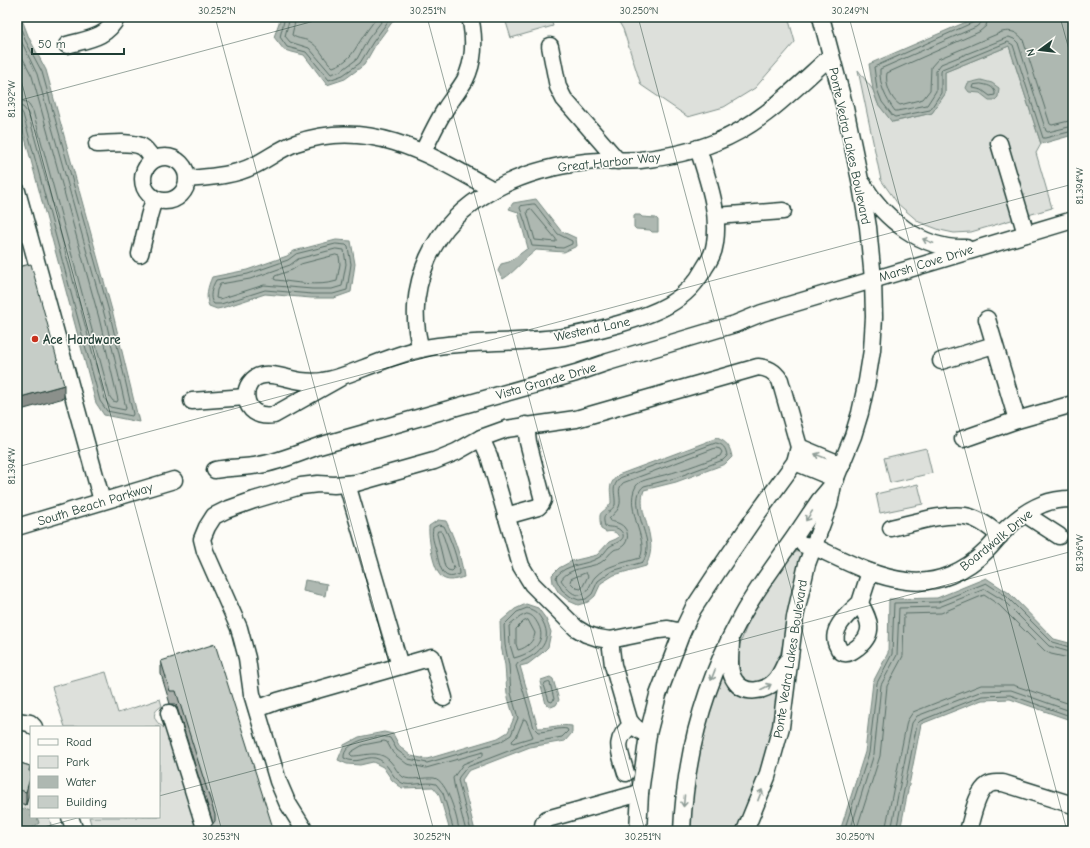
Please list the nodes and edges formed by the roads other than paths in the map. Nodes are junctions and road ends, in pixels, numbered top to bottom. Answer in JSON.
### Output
{"nodes":[{"id":1,"x":117,"y":17,"type":"edge"},
{"id":2,"x":470,"y":17,"type":"edge"},
{"id":3,"x":820,"y":17,"type":"edge"},
{"id":4,"x":67,"y":45,"type":"dead end"},
{"id":5,"x":550,"y":46,"type":"dead end"},
{"id":6,"x":832,"y":56,"type":"junction"},
{"id":7,"x":998,"y":143,"type":"dead end"},
{"id":8,"x":97,"y":144,"type":"dead end"},
{"id":9,"x":698,"y":148,"type":"junction"},
{"id":10,"x":422,"y":152,"type":"junction"},
{"id":11,"x":153,"y":160,"type":"junction"},
{"id":12,"x":618,"y":161,"type":"junction"},
{"id":13,"x":188,"y":179,"type":"junction"},
{"id":14,"x":860,"y":180,"type":"junction"},
{"id":15,"x":493,"y":190,"type":"junction"},
{"id":16,"x":17,"y":191,"type":"edge"},
{"id":17,"x":154,"y":199,"type":"junction"},
{"id":18,"x":783,"y":211,"type":"dead end"},
{"id":19,"x":716,"y":216,"type":"junction"},
{"id":20,"x":1073,"y":222,"type":"edge"},
{"id":21,"x":1026,"y":234,"type":"junction"},
{"id":22,"x":980,"y":247,"type":"junction"},
{"id":23,"x":140,"y":254,"type":"dead end"},
{"id":24,"x":873,"y":279,"type":"junction"},
{"id":25,"x":986,"y":319,"type":"dead end"},
{"id":26,"x":994,"y":345,"type":"junction"},
{"id":27,"x":421,"y":349,"type":"junction"},
{"id":28,"x":941,"y":361,"type":"dead end"},
{"id":29,"x":340,"y":378,"type":"junction"},
{"id":30,"x":246,"y":397,"type":"junction"},
{"id":31,"x":192,"y":401,"type":"dead end"},
{"id":32,"x":1073,"y":404,"type":"edge"},
{"id":33,"x":1017,"y":420,"type":"junction"},
{"id":34,"x":526,"y":425,"type":"junction"},
{"id":35,"x":481,"y":438,"type":"junction"},
{"id":36,"x":963,"y":439,"type":"dead end"},
{"id":37,"x":797,"y":454,"type":"junction"},
{"id":38,"x":215,"y":470,"type":"dead end"},
{"id":39,"x":837,"y":477,"type":"junction"},
{"id":40,"x":174,"y":480,"type":"dead end"},
{"id":41,"x":347,"y":484,"type":"junction"},
{"id":42,"x":1073,"y":499,"type":"edge"},
{"id":43,"x":102,"y":501,"type":"junction"},
{"id":44,"x":1025,"y":514,"type":"junction"},
{"id":45,"x":506,"y":516,"type":"junction"},
{"id":46,"x":17,"y":527,"type":"edge"},
{"id":47,"x":892,"y":528,"type":"dead end"},
{"id":48,"x":1000,"y":536,"type":"junction"},
{"id":49,"x":1059,"y":536,"type":"dead end"},
{"id":50,"x":813,"y":546,"type":"junction"},
{"id":51,"x":784,"y":553,"type":"junction"},
{"id":52,"x":870,"y":572,"type":"junction"},
{"id":53,"x":860,"y":603,"type":"dead end"},
{"id":54,"x":682,"y":632,"type":"junction"},
{"id":55,"x":732,"y":635,"type":"junction"},
{"id":56,"x":610,"y":640,"type":"junction"},
{"id":57,"x":791,"y":651,"type":"junction"},
{"id":58,"x":400,"y":666,"type":"junction"},
{"id":59,"x":444,"y":698,"type":"dead end"},
{"id":60,"x":257,"y":709,"type":"junction"},
{"id":61,"x":169,"y":712,"type":"dead end"},
{"id":62,"x":17,"y":721,"type":"edge"},
{"id":63,"x":33,"y":726,"type":"edge"},
{"id":64,"x":632,"y":726,"type":"junction"},
{"id":65,"x":648,"y":734,"type":"junction"},
{"id":66,"x":626,"y":772,"type":"dead end"},
{"id":67,"x":640,"y":793,"type":"junction"},
{"id":68,"x":1071,"y":804,"type":"edge"},
{"id":69,"x":70,"y":818,"type":"edge"},
{"id":70,"x":1073,"y":820,"type":"edge"},
{"id":71,"x":75,"y":831,"type":"edge"},
{"id":72,"x":206,"y":831,"type":"edge"},
{"id":73,"x":305,"y":831,"type":"edge"},
{"id":74,"x":544,"y":831,"type":"edge"},
{"id":75,"x":638,"y":831,"type":"edge"},
{"id":76,"x":682,"y":831,"type":"edge"},
{"id":77,"x":745,"y":831,"type":"edge"},
{"id":78,"x":968,"y":831,"type":"edge"}],
"edges":[{"from":1,"to":4,"type":"street"},
{"from":2,"to":10,"type":"street"},
{"from":3,"to":6,"type":"street","name":"Ponte Vedra Lakes Boulevard"},
{"from":5,"to":12,"type":"street"},
{"from":6,"to":9,"type":"street","name":"Great Harbor Way"},
{"from":6,"to":14,"type":"street","name":"Ponte Vedra Lakes Boulevard"},
{"from":7,"to":21,"type":"street"},
{"from":8,"to":11,"type":"street"},
{"from":9,"to":12,"type":"street","name":"Great Harbor Way"},
{"from":9,"to":19,"type":"street","name":"Westend Lane"},
{"from":10,"to":13,"type":"street"},
{"from":10,"to":15,"type":"street"},
{"from":11,"to":13,"type":"street"},
{"from":11,"to":17,"type":"street"},
{"from":12,"to":15,"type":"street","name":"Great Harbor Way"},
{"from":13,"to":17,"type":"street"},
{"from":22,"to":14,"type":"street","name":"Marsh Cove Drive","one_way":true},
{"from":14,"to":24,"type":"street","name":"Ponte Vedra Lakes Boulevard"},
{"from":15,"to":27,"type":"street","name":"Great Harbor Way"},
{"from":16,"to":43,"type":"street"},
{"from":17,"to":23,"type":"street"},
{"from":18,"to":19,"type":"street"},
{"from":19,"to":27,"type":"street","name":"Westend Lane"},
{"from":20,"to":21,"type":"street","name":"Marsh Cove Drive"},
{"from":21,"to":22,"type":"street","name":"Marsh Cove Drive"},
{"from":22,"to":24,"type":"street","name":"Marsh Cove Drive"},
{"from":24,"to":38,"type":"street","name":"Vista Grande Drive"},
{"from":24,"to":39,"type":"street","name":"Ponte Vedra Lakes Boulevard"},
{"from":25,"to":26,"type":"street"},
{"from":26,"to":28,"type":"street"},
{"from":26,"to":33,"type":"street"},
{"from":27,"to":29,"type":"street","name":"Westend Lane"},
{"from":29,"to":30,"type":"street"},
{"from":29,"to":30,"type":"street"},
{"from":30,"to":31,"type":"street"},
{"from":32,"to":33,"type":"street"},
{"from":33,"to":36,"type":"street"},
{"from":34,"to":35,"type":"street"},
{"from":34,"to":37,"type":"street"},
{"from":34,"to":45,"type":"street"},
{"from":35,"to":41,"type":"street"},
{"from":35,"to":45,"type":"street"},
{"from":37,"to":39,"type":"street"},
{"from":37,"to":54,"type":"street"},
{"from":39,"to":50,"type":"street","name":"Ponte Vedra Lakes Boulevard"},
{"from":39,"to":51,"type":"street","name":"Ponte Vedra Lakes Boulevard","one_way":true},
{"from":40,"to":43,"type":"street","name":"South Beach Parkway"},
{"from":41,"to":58,"type":"street"},
{"from":41,"to":60,"type":"street"},
{"from":42,"to":44,"type":"street","name":"Boardwalk Drive"},
{"from":43,"to":46,"type":"street","name":"South Beach Parkway"},
{"from":44,"to":48,"type":"street","name":"Boardwalk Drive"},
{"from":44,"to":49,"type":"street"},
{"from":45,"to":56,"type":"street"},
{"from":47,"to":48,"type":"street"},
{"from":48,"to":52,"type":"street","name":"Boardwalk Drive"},
{"from":50,"to":51,"type":"street"},
{"from":50,"to":52,"type":"street","name":"Boardwalk Drive"},
{"from":50,"to":57,"type":"street","name":"Ponte Vedra Lakes Boulevard"},
{"from":51,"to":55,"type":"street","name":"Ponte Vedra Lakes Boulevard"},
{"from":52,"to":53,"type":"street"},
{"from":54,"to":56,"type":"street"},
{"from":54,"to":65,"type":"street"},
{"from":55,"to":57,"type":"street","one_way":true},
{"from":55,"to":76,"type":"street","name":"Ponte Vedra Lakes Boulevard","one_way":true},
{"from":56,"to":64,"type":"street"},
{"from":77,"to":57,"type":"street","name":"Ponte Vedra Lakes Boulevard","one_way":true},
{"from":58,"to":59,"type":"street"},
{"from":58,"to":60,"type":"street"},
{"from":60,"to":73,"type":"street"},
{"from":61,"to":72,"type":"street"},
{"from":62,"to":63,"type":"street"},
{"from":64,"to":65,"type":"street"},
{"from":64,"to":66,"type":"street"},
{"from":65,"to":67,"type":"street"},
{"from":67,"to":74,"type":"street"},
{"from":67,"to":75,"type":"street"},
{"from":68,"to":70,"type":"street"},
{"from":68,"to":78,"type":"street"},
{"from":69,"to":71,"type":"street"}]}
